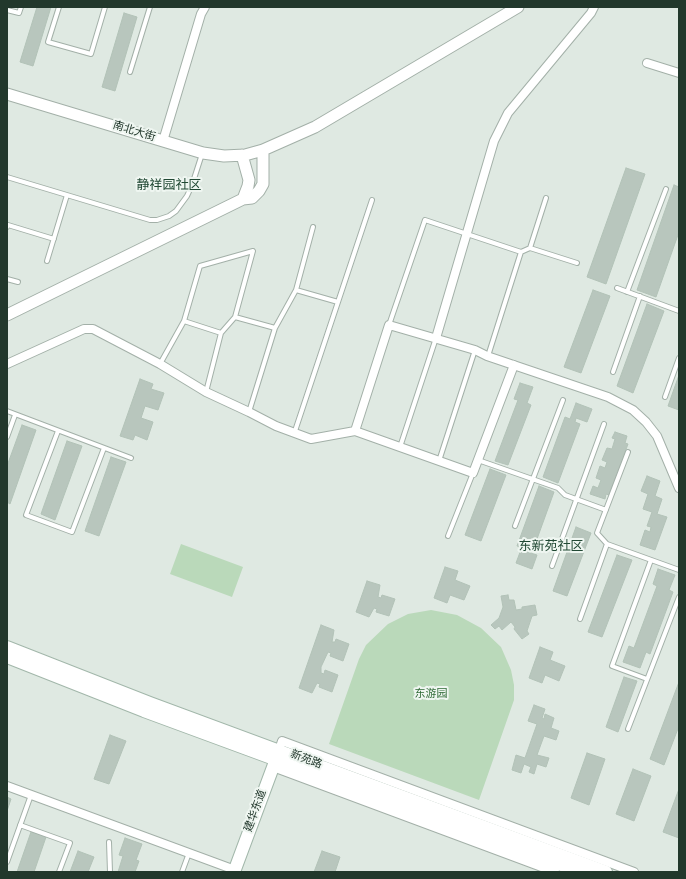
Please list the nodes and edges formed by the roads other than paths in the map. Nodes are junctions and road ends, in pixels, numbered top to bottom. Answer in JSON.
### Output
{"nodes":[{"id":1,"x":20,"y":7,"type":"edge"},
{"id":2,"x":59,"y":7,"type":"edge"},
{"id":3,"x":105,"y":7,"type":"edge"},
{"id":4,"x":150,"y":7,"type":"edge"},
{"id":5,"x":205,"y":7,"type":"edge"},
{"id":6,"x":518,"y":7,"type":"edge"},
{"id":7,"x":594,"y":7,"type":"edge"},
{"id":8,"x":7,"y":10,"type":"edge"},
{"id":9,"x":647,"y":63,"type":"dead end"},
{"id":10,"x":130,"y":72,"type":"dead end"},
{"id":11,"x":679,"y":73,"type":"edge"},
{"id":12,"x":7,"y":94,"type":"edge"},
{"id":13,"x":163,"y":141,"type":"junction"},
{"id":14,"x":263,"y":150,"type":"junction"},
{"id":15,"x":203,"y":153,"type":"junction"},
{"id":16,"x":242,"y":155,"type":"junction"},
{"id":17,"x":7,"y":177,"type":"edge"},
{"id":18,"x":666,"y":189,"type":"dead end"},
{"id":19,"x":67,"y":195,"type":"junction"},
{"id":20,"x":546,"y":198,"type":"dead end"},
{"id":21,"x":243,"y":199,"type":"junction"},
{"id":22,"x":372,"y":200,"type":"dead end"},
{"id":23,"x":7,"y":227,"type":"edge"},
{"id":24,"x":313,"y":227,"type":"dead end"},
{"id":25,"x":467,"y":234,"type":"junction"},
{"id":26,"x":54,"y":239,"type":"junction"},
{"id":27,"x":530,"y":248,"type":"junction"},
{"id":28,"x":521,"y":252,"type":"junction"},
{"id":29,"x":48,"y":261,"type":"dead end"},
{"id":30,"x":577,"y":264,"type":"dead end"},
{"id":31,"x":7,"y":279,"type":"edge"},
{"id":32,"x":18,"y":282,"type":"dead end"},
{"id":33,"x":617,"y":288,"type":"dead end"},
{"id":34,"x":296,"y":290,"type":"junction"},
{"id":35,"x":627,"y":292,"type":"junction"},
{"id":36,"x":640,"y":296,"type":"junction"},
{"id":37,"x":338,"y":302,"type":"junction"},
{"id":38,"x":679,"y":310,"type":"edge"},
{"id":39,"x":7,"y":315,"type":"edge"},
{"id":40,"x":235,"y":316,"type":"junction"},
{"id":41,"x":184,"y":321,"type":"junction"},
{"id":42,"x":389,"y":325,"type":"junction"},
{"id":43,"x":274,"y":328,"type":"junction"},
{"id":44,"x":221,"y":333,"type":"junction"},
{"id":45,"x":436,"y":338,"type":"junction"},
{"id":46,"x":475,"y":350,"type":"junction"},
{"id":47,"x":488,"y":356,"type":"junction"},
{"id":48,"x":679,"y":358,"type":"edge"},
{"id":49,"x":7,"y":364,"type":"edge"},
{"id":50,"x":160,"y":364,"type":"junction"},
{"id":51,"x":514,"y":365,"type":"junction"},
{"id":52,"x":613,"y":372,"type":"dead end"},
{"id":53,"x":206,"y":392,"type":"junction"},
{"id":54,"x":665,"y":397,"type":"dead end"},
{"id":55,"x":563,"y":400,"type":"dead end"},
{"id":56,"x":7,"y":411,"type":"edge"},
{"id":57,"x":249,"y":412,"type":"junction"},
{"id":58,"x":15,"y":415,"type":"junction"},
{"id":59,"x":604,"y":424,"type":"dead end"},
{"id":60,"x":58,"y":431,"type":"junction"},
{"id":61,"x":295,"y":431,"type":"junction"},
{"id":62,"x":355,"y":431,"type":"junction"},
{"id":63,"x":7,"y":437,"type":"edge"},
{"id":64,"x":400,"y":447,"type":"junction"},
{"id":65,"x":104,"y":448,"type":"junction"},
{"id":66,"x":628,"y":452,"type":"dead end"},
{"id":67,"x":131,"y":458,"type":"dead end"},
{"id":68,"x":478,"y":460,"type":"junction"},
{"id":69,"x":438,"y":461,"type":"junction"},
{"id":70,"x":473,"y":473,"type":"junction"},
{"id":71,"x":533,"y":479,"type":"junction"},
{"id":72,"x":679,"y":488,"type":"edge"},
{"id":73,"x":576,"y":499,"type":"junction"},
{"id":74,"x":606,"y":510,"type":"junction"},
{"id":75,"x":515,"y":526,"type":"dead end"},
{"id":76,"x":448,"y":536,"type":"dead end"},
{"id":77,"x":607,"y":544,"type":"junction"},
{"id":78,"x":651,"y":560,"type":"junction"},
{"id":79,"x":552,"y":566,"type":"dead end"},
{"id":80,"x":679,"y":570,"type":"edge"},
{"id":81,"x":679,"y":597,"type":"edge"},
{"id":82,"x":580,"y":619,"type":"dead end"},
{"id":83,"x":7,"y":647,"type":"edge"},
{"id":84,"x":7,"y":657,"type":"edge"},
{"id":85,"x":647,"y":679,"type":"junction"},
{"id":86,"x":628,"y":729,"type":"dead end"},
{"id":87,"x":276,"y":758,"type":"junction"},
{"id":88,"x":7,"y":786,"type":"edge"},
{"id":89,"x":32,"y":795,"type":"junction"},
{"id":90,"x":20,"y":825,"type":"junction"},
{"id":91,"x":109,"y":842,"type":"dead end"},
{"id":92,"x":189,"y":853,"type":"junction"},
{"id":93,"x":7,"y":862,"type":"edge"},
{"id":94,"x":234,"y":871,"type":"edge"},
{"id":95,"x":59,"y":872,"type":"edge"},
{"id":96,"x":110,"y":872,"type":"edge"},
{"id":97,"x":182,"y":872,"type":"edge"},
{"id":98,"x":555,"y":872,"type":"edge"},
{"id":99,"x":581,"y":872,"type":"edge"},
{"id":100,"x":606,"y":872,"type":"edge"},
{"id":101,"x":634,"y":872,"type":"edge"}],
"edges":[{"from":1,"to":8,"type":"lane"},
{"from":2,"to":3,"type":"lane"},
{"from":4,"to":10,"type":"lane"},
{"from":5,"to":13,"type":"street"},
{"from":6,"to":14,"type":"street","name":"南北大街"},
{"from":7,"to":25,"type":"street"},
{"from":9,"to":11,"type":"street"},
{"from":12,"to":13,"type":"street","name":"南北大街"},
{"from":13,"to":15,"type":"street","name":"南北大街"},
{"from":14,"to":16,"type":"street","name":"南北大街"},
{"from":14,"to":21,"type":"street"},
{"from":15,"to":16,"type":"street","name":"南北大街"},
{"from":15,"to":19,"type":"lane"},
{"from":16,"to":21,"type":"street"},
{"from":17,"to":19,"type":"lane"},
{"from":18,"to":35,"type":"lane"},
{"from":19,"to":26,"type":"lane"},
{"from":20,"to":27,"type":"lane"},
{"from":21,"to":39,"type":"street"},
{"from":22,"to":37,"type":"lane"},
{"from":23,"to":26,"type":"lane"},
{"from":24,"to":34,"type":"lane"},
{"from":25,"to":28,"type":"lane"},
{"from":25,"to":42,"type":"lane"},
{"from":25,"to":45,"type":"street"},
{"from":26,"to":29,"type":"lane"},
{"from":27,"to":28,"type":"lane"},
{"from":27,"to":30,"type":"lane"},
{"from":28,"to":47,"type":"lane"},
{"from":31,"to":32,"type":"lane"},
{"from":33,"to":35,"type":"lane"},
{"from":34,"to":37,"type":"lane"},
{"from":34,"to":43,"type":"lane"},
{"from":35,"to":36,"type":"lane"},
{"from":36,"to":38,"type":"lane"},
{"from":36,"to":52,"type":"lane"},
{"from":37,"to":61,"type":"lane"},
{"from":40,"to":41,"type":"lane"},
{"from":40,"to":43,"type":"lane"},
{"from":40,"to":44,"type":"lane"},
{"from":41,"to":44,"type":"lane"},
{"from":41,"to":50,"type":"lane"},
{"from":42,"to":45,"type":"street"},
{"from":42,"to":62,"type":"street"},
{"from":43,"to":57,"type":"lane"},
{"from":44,"to":53,"type":"lane"},
{"from":45,"to":46,"type":"street"},
{"from":45,"to":64,"type":"lane"},
{"from":46,"to":47,"type":"street"},
{"from":46,"to":69,"type":"lane"},
{"from":47,"to":51,"type":"street"},
{"from":48,"to":54,"type":"lane"},
{"from":49,"to":50,"type":"street"},
{"from":50,"to":53,"type":"street"},
{"from":51,"to":68,"type":"street"},
{"from":51,"to":72,"type":"street"},
{"from":53,"to":57,"type":"street"},
{"from":55,"to":71,"type":"lane"},
{"from":56,"to":58,"type":"lane"},
{"from":57,"to":61,"type":"street"},
{"from":58,"to":60,"type":"lane"},
{"from":58,"to":63,"type":"lane"},
{"from":59,"to":73,"type":"lane"},
{"from":60,"to":65,"type":"lane"},
{"from":60,"to":65,"type":"lane"},
{"from":61,"to":62,"type":"street"},
{"from":62,"to":64,"type":"street"},
{"from":64,"to":69,"type":"street"},
{"from":65,"to":67,"type":"lane"},
{"from":66,"to":74,"type":"lane"},
{"from":68,"to":70,"type":"street"},
{"from":68,"to":71,"type":"lane"},
{"from":69,"to":70,"type":"street"},
{"from":70,"to":76,"type":"lane"},
{"from":71,"to":73,"type":"lane"},
{"from":71,"to":75,"type":"lane"},
{"from":73,"to":74,"type":"lane"},
{"from":73,"to":79,"type":"lane"},
{"from":74,"to":77,"type":"lane"},
{"from":77,"to":78,"type":"lane"},
{"from":77,"to":82,"type":"lane"},
{"from":78,"to":80,"type":"lane"},
{"from":78,"to":85,"type":"lane"},
{"from":81,"to":85,"type":"lane"},
{"from":83,"to":87,"type":"main road","name":"新苑路"},
{"from":84,"to":87,"type":"main road","name":"新苑路"},
{"from":85,"to":86,"type":"lane"},
{"from":87,"to":94,"type":"main road","name":"建华东道"},
{"from":87,"to":98,"type":"street"},
{"from":87,"to":99,"type":"main road","name":"新苑路"},
{"from":87,"to":100,"type":"main road","name":"新苑路"},
{"from":87,"to":101,"type":"street"},
{"from":88,"to":89,"type":"street"},
{"from":89,"to":90,"type":"lane"},
{"from":89,"to":92,"type":"street"},
{"from":90,"to":93,"type":"lane"},
{"from":90,"to":95,"type":"lane"},
{"from":91,"to":96,"type":"lane"},
{"from":92,"to":94,"type":"street"},
{"from":92,"to":97,"type":"lane"}]}
